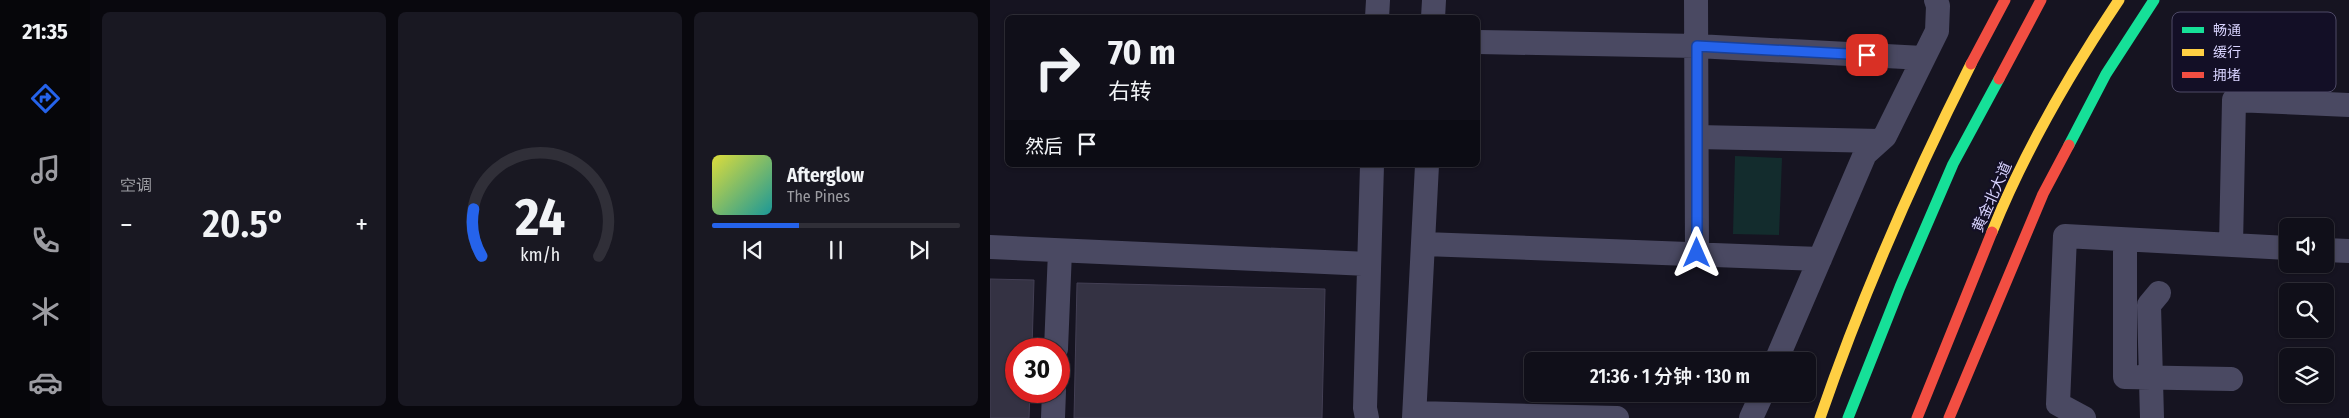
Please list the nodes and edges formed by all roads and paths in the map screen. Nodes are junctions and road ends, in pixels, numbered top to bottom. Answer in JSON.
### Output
{"nodes":[{"id":1,"x":1378,"y":0,"type":"edge"},
{"id":2,"x":1434,"y":0,"type":"edge"},
{"id":3,"x":1696,"y":0,"type":"edge"},
{"id":4,"x":1936,"y":0,"type":"edge"},
{"id":5,"x":2005,"y":0,"type":"edge"},
{"id":6,"x":2041,"y":0,"type":"edge"},
{"id":7,"x":2119,"y":0,"type":"edge"},
{"id":8,"x":2154,"y":0,"type":"edge"},
{"id":9,"x":1377,"y":15,"type":"edge"},
{"id":10,"x":1434,"y":15,"type":"edge"},
{"id":11,"x":1480,"y":42,"type":"edge"},
{"id":12,"x":1697,"y":46,"type":"junction"},
{"id":13,"x":1923,"y":58,"type":"junction"},
{"id":14,"x":2349,"y":105,"type":"edge"},
{"id":15,"x":1697,"y":137,"type":"junction"},
{"id":16,"x":1880,"y":141,"type":"junction"},
{"id":17,"x":1372,"y":167,"type":"edge"},
{"id":18,"x":1427,"y":167,"type":"edge"},
{"id":19,"x":2125,"y":240,"type":"junction"},
{"id":20,"x":1424,"y":244,"type":"junction"},
{"id":21,"x":2231,"y":245,"type":"junction"},
{"id":22,"x":990,"y":247,"type":"edge"},
{"id":23,"x":2279,"y":248,"type":"edge"},
{"id":24,"x":1060,"y":250,"type":"junction"},
{"id":25,"x":2334,"y":250,"type":"edge"},
{"id":26,"x":2349,"y":251,"type":"edge"},
{"id":27,"x":1697,"y":253,"type":"junction"},
{"id":28,"x":1820,"y":259,"type":"junction"},
{"id":29,"x":1368,"y":264,"type":"junction"},
{"id":30,"x":2159,"y":293,"type":"dead end"},
{"id":31,"x":1056,"y":338,"type":"edge"},
{"id":32,"x":1780,"y":352,"type":"edge"},
{"id":33,"x":2151,"y":378,"type":"junction"},
{"id":34,"x":2231,"y":379,"type":"dead end"},
{"id":35,"x":1758,"y":402,"type":"edge"},
{"id":36,"x":1053,"y":403,"type":"edge"},
{"id":37,"x":1414,"y":416,"type":"edge"},
{"id":38,"x":1052,"y":418,"type":"edge"},
{"id":39,"x":1367,"y":418,"type":"edge"},
{"id":40,"x":1617,"y":418,"type":"edge"},
{"id":41,"x":1751,"y":418,"type":"edge"},
{"id":42,"x":1820,"y":418,"type":"edge"},
{"id":43,"x":1848,"y":418,"type":"edge"},
{"id":44,"x":1917,"y":418,"type":"edge"},
{"id":45,"x":1949,"y":418,"type":"edge"},
{"id":46,"x":2084,"y":418,"type":"edge"},
{"id":47,"x":2152,"y":418,"type":"edge"}],
"edges":[{"from":1,"to":9,"type":"street"},
{"from":2,"to":10,"type":"street"},
{"from":3,"to":12,"type":"street"},
{"from":4,"to":13,"type":"street"},
{"from":5,"to":42,"type":"street"},
{"from":6,"to":43,"type":"street"},
{"from":7,"to":44,"type":"street","name":"黄金北大道"},
{"from":8,"to":45,"type":"street"},
{"from":11,"to":12,"type":"street"},
{"from":12,"to":13,"type":"street"},
{"from":12,"to":15,"type":"street"},
{"from":13,"to":16,"type":"street"},
{"from":14,"to":21,"type":"street"},
{"from":15,"to":16,"type":"street"},
{"from":15,"to":27,"type":"street"},
{"from":16,"to":28,"type":"street"},
{"from":17,"to":29,"type":"street"},
{"from":18,"to":20,"type":"street"},
{"from":19,"to":21,"type":"street"},
{"from":19,"to":33,"type":"street"},
{"from":19,"to":46,"type":"street"},
{"from":20,"to":27,"type":"street"},
{"from":20,"to":37,"type":"street"},
{"from":21,"to":23,"type":"street"},
{"from":22,"to":24,"type":"street"},
{"from":24,"to":29,"type":"street"},
{"from":24,"to":31,"type":"street"},
{"from":25,"to":26,"type":"street"},
{"from":27,"to":28,"type":"street"},
{"from":28,"to":32,"type":"street"},
{"from":29,"to":39,"type":"street"},
{"from":30,"to":33,"type":"street"},
{"from":33,"to":34,"type":"street"},
{"from":33,"to":47,"type":"street"},
{"from":35,"to":41,"type":"street"},
{"from":36,"to":38,"type":"street"},
{"from":37,"to":40,"type":"street"}]}
